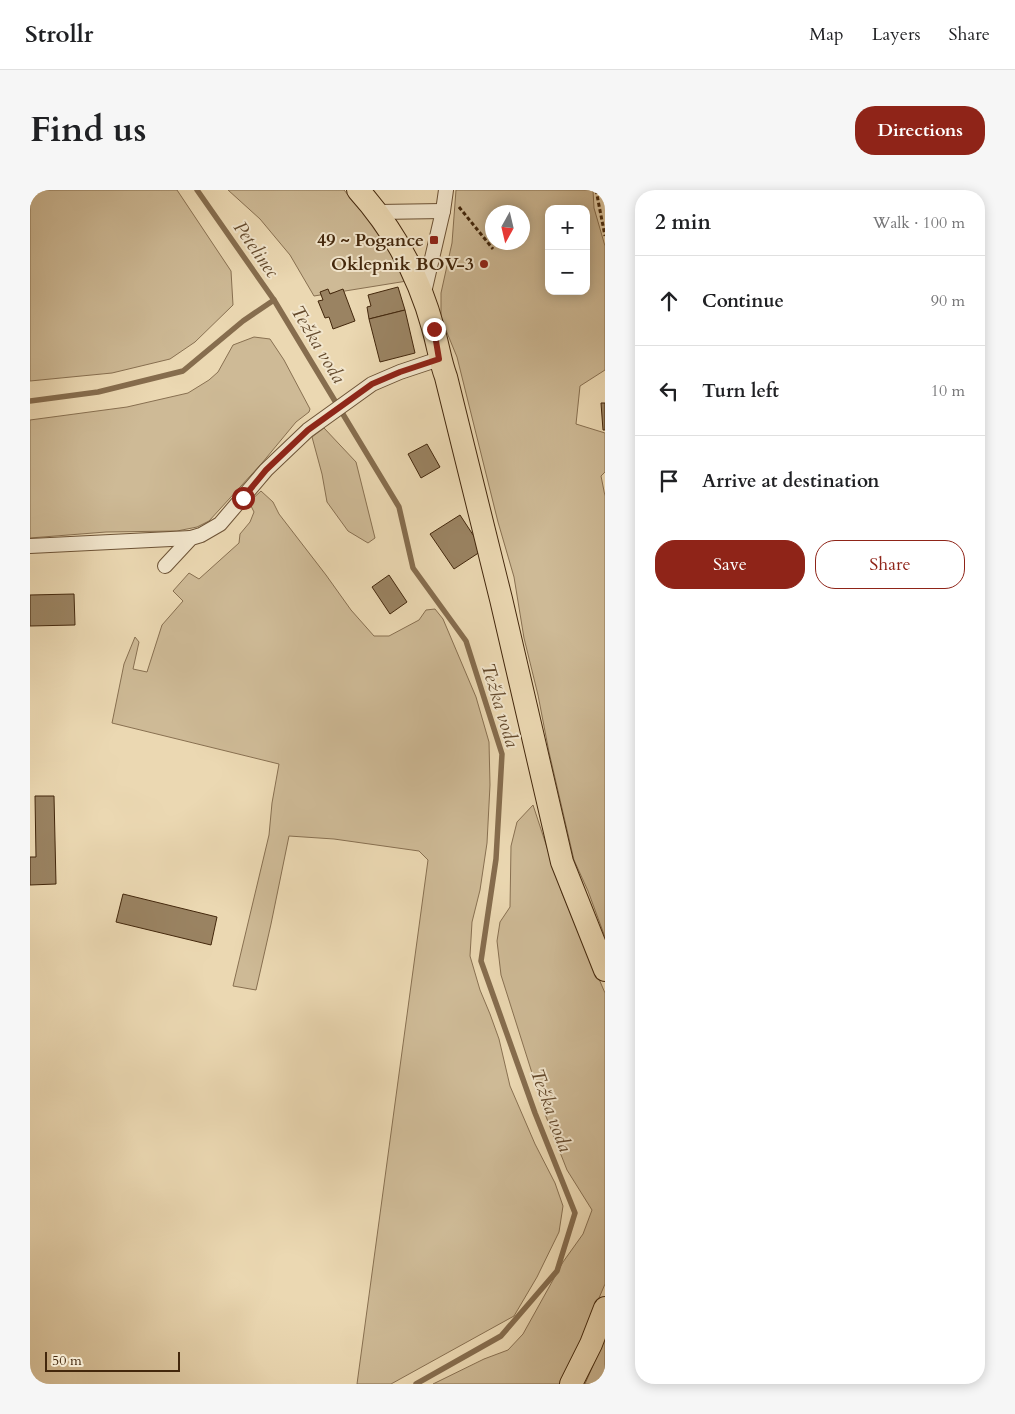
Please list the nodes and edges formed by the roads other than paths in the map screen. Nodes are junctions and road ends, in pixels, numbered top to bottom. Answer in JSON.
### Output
{"nodes":[{"id":1,"x":358,"y":190,"type":"edge"},
{"id":2,"x":446,"y":190,"type":"edge"},
{"id":3,"x":443,"y":211,"type":"junction"},
{"id":4,"x":378,"y":212,"type":"junction"},
{"id":5,"x":423,"y":297,"type":"junction"},
{"id":6,"x":439,"y":359,"type":"junction"},
{"id":7,"x":191,"y":538,"type":"junction"},
{"id":8,"x":30,"y":546,"type":"edge"},
{"id":9,"x":165,"y":566,"type":"dead end"},
{"id":10,"x":605,"y":970,"type":"edge"},
{"id":11,"x":605,"y":1308,"type":"edge"},
{"id":12,"x":571,"y":1384,"type":"edge"}],
"edges":[{"from":1,"to":4,"type":"main road"},
{"from":2,"to":3,"type":"street"},
{"from":3,"to":4,"type":"street"},
{"from":3,"to":5,"type":"street"},
{"from":4,"to":5,"type":"main road"},
{"from":5,"to":6,"type":"main road"},
{"from":6,"to":7,"type":"street"},
{"from":6,"to":10,"type":"main road"},
{"from":7,"to":8,"type":"street"},
{"from":7,"to":9,"type":"street"},
{"from":11,"to":12,"type":"main road"}]}
